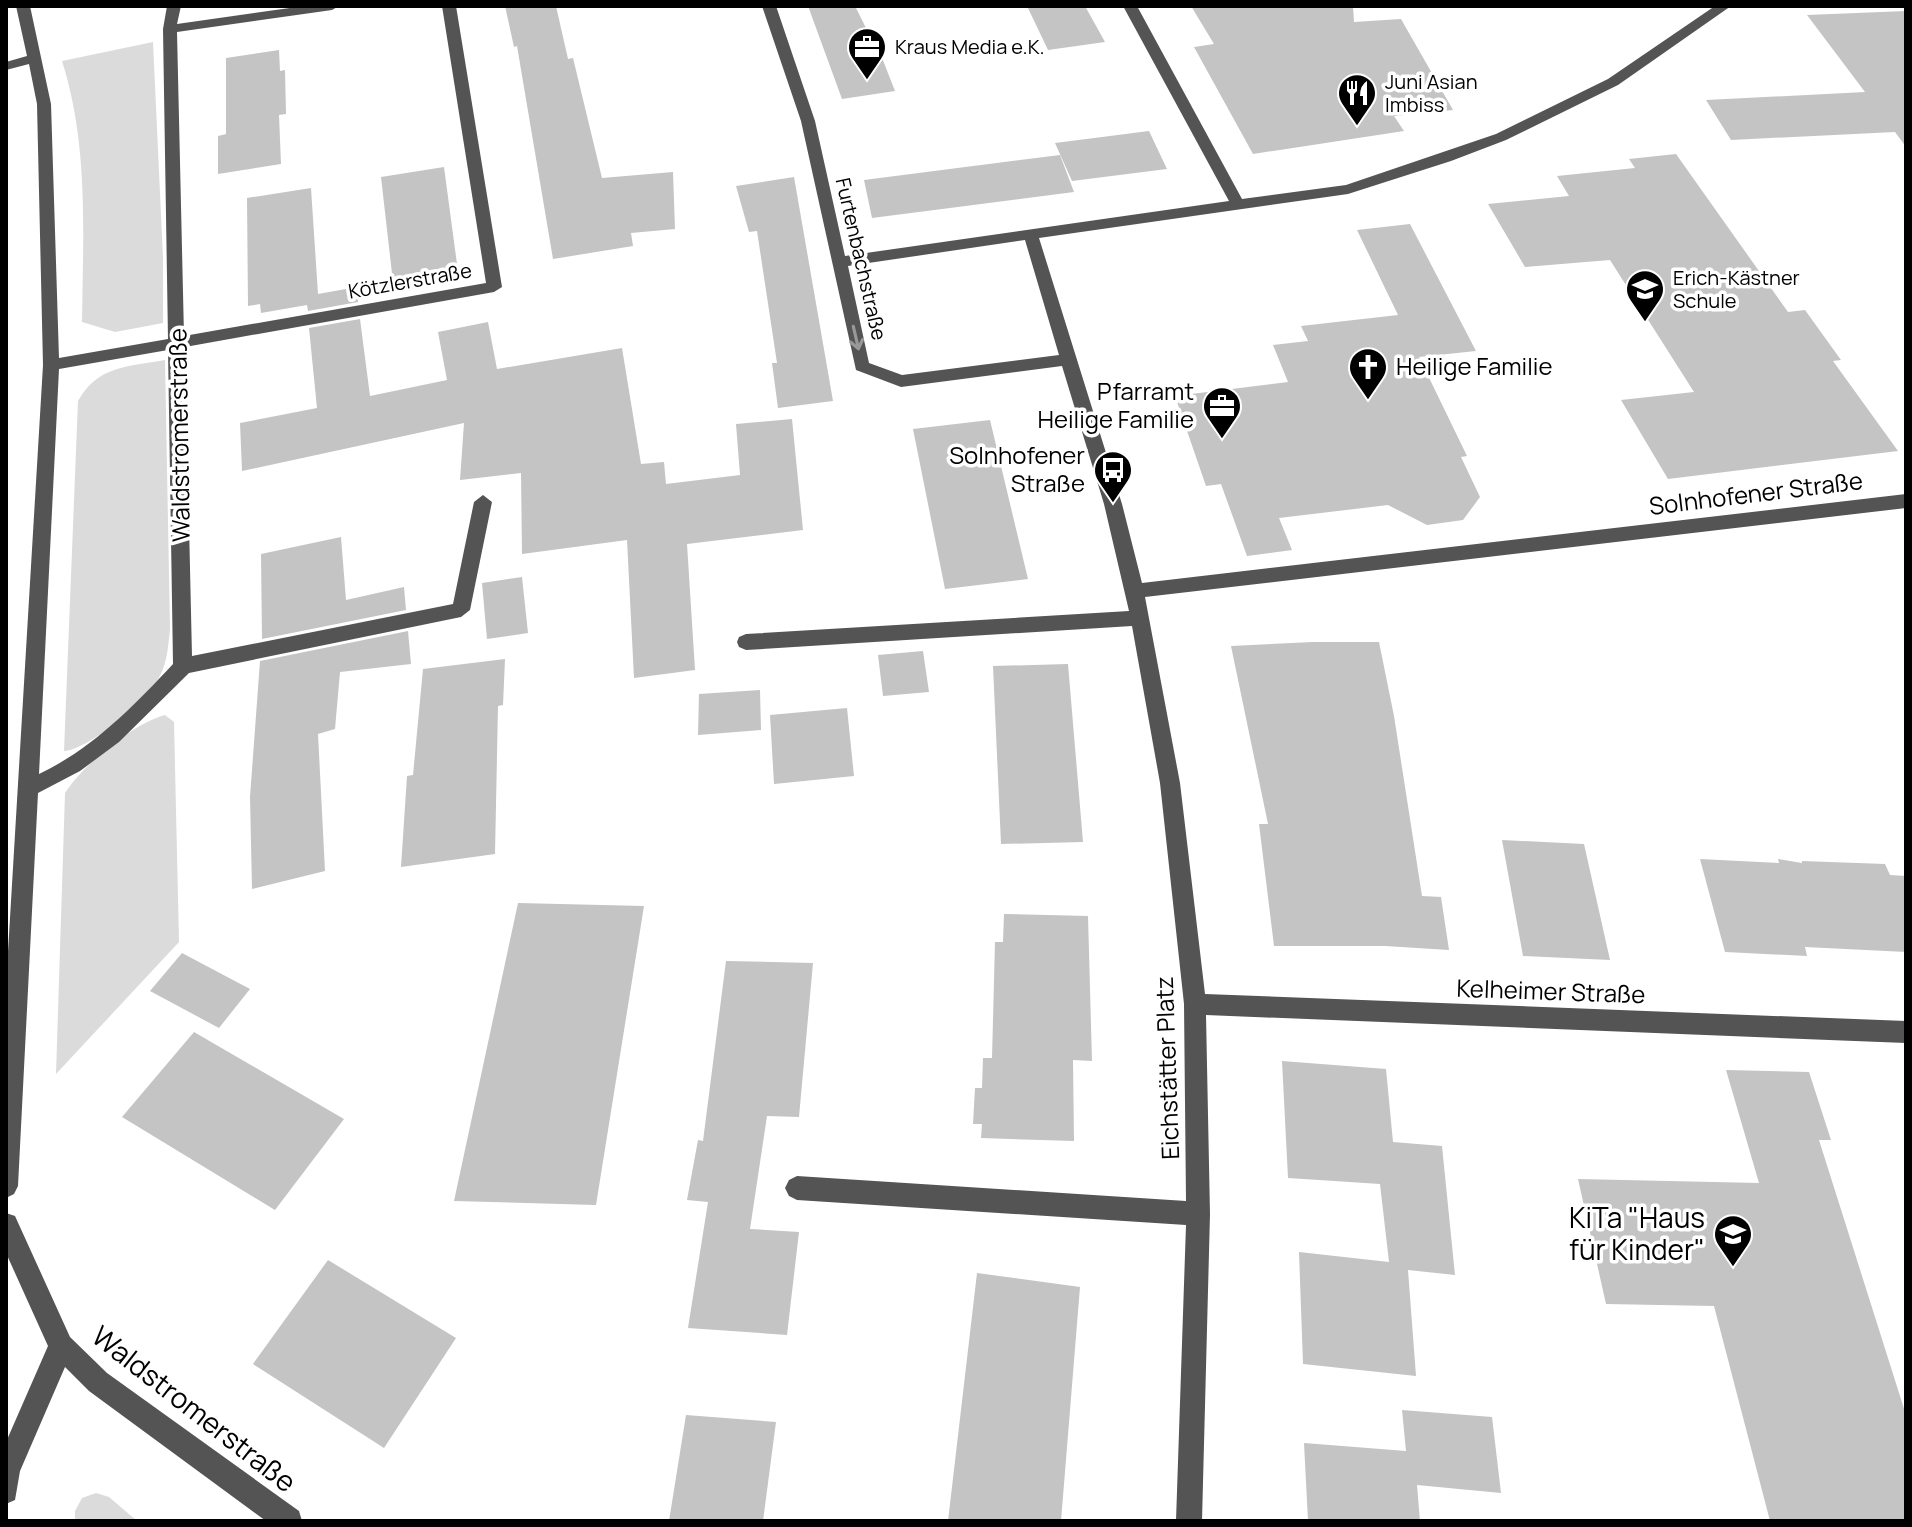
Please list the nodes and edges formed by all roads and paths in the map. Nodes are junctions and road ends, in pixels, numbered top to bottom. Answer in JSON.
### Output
{"nodes":[{"id":1,"x":23,"y":6,"type":"edge"},
{"id":2,"x":174,"y":6,"type":"edge"},
{"id":3,"x":332,"y":6,"type":"edge"},
{"id":4,"x":449,"y":6,"type":"edge"},
{"id":5,"x":769,"y":6,"type":"edge"},
{"id":6,"x":1130,"y":6,"type":"edge"},
{"id":7,"x":1724,"y":6,"type":"edge"},
{"id":8,"x":170,"y":29,"type":"junction"},
{"id":9,"x":34,"y":58,"type":"junction"},
{"id":10,"x":6,"y":66,"type":"edge"},
{"id":11,"x":1239,"y":207,"type":"junction"},
{"id":12,"x":1031,"y":236,"type":"junction"},
{"id":13,"x":838,"y":262,"type":"junction"},
{"id":14,"x":179,"y":341,"type":"junction"},
{"id":15,"x":1070,"y":359,"type":"junction"},
{"id":16,"x":51,"y":365,"type":"junction"},
{"id":17,"x":1906,"y":501,"type":"edge"},
{"id":18,"x":483,"y":502,"type":"dead end"},
{"id":19,"x":1135,"y":591,"type":"junction"},
{"id":20,"x":1139,"y":618,"type":"junction"},
{"id":21,"x":746,"y":642,"type":"dead end"},
{"id":22,"x":183,"y":666,"type":"junction"},
{"id":23,"x":28,"y":788,"type":"junction"},
{"id":24,"x":1195,"y":1004,"type":"junction"},
{"id":25,"x":1906,"y":1032,"type":"edge"},
{"id":26,"x":10,"y":1038,"type":"edge"},
{"id":27,"x":6,"y":1186,"type":"edge"},
{"id":28,"x":797,"y":1188,"type":"dead end"},
{"id":29,"x":1198,"y":1214,"type":"junction"},
{"id":30,"x":6,"y":1225,"type":"edge"},
{"id":31,"x":61,"y":1346,"type":"junction"},
{"id":32,"x":6,"y":1491,"type":"edge"},
{"id":33,"x":289,"y":1521,"type":"edge"},
{"id":34,"x":1189,"y":1521,"type":"edge"}],
"edges":[{"from":1,"to":9,"type":"street"},
{"from":2,"to":8,"type":"street","name":"Waldstromerstraße"},
{"from":3,"to":8,"type":"street"},
{"from":4,"to":14,"type":"street","name":"Kötzlerstraße"},
{"from":5,"to":13,"type":"street","name":"Furtenbachstraße"},
{"from":6,"to":11,"type":"street"},
{"from":7,"to":11,"type":"street"},
{"from":8,"to":14,"type":"street","name":"Waldstromerstraße"},
{"from":9,"to":10,"type":"street"},
{"from":9,"to":16,"type":"street"},
{"from":11,"to":12,"type":"street"},
{"from":12,"to":13,"type":"street"},
{"from":12,"to":15,"type":"street","name":"Eichstätter Platz"},
{"from":13,"to":15,"type":"street","name":"Furtenbachstraße","one_way":true},
{"from":14,"to":16,"type":"street","name":"Kötzlerstraße"},
{"from":14,"to":22,"type":"street","name":"Waldstromerstraße"},
{"from":15,"to":19,"type":"street","name":"Eichstätter Platz"},
{"from":16,"to":23,"type":"street"},
{"from":17,"to":19,"type":"street","name":"Solnhofener Straße"},
{"from":18,"to":22,"type":"street"},
{"from":19,"to":20,"type":"street","name":"Eichstätter Platz"},
{"from":20,"to":21,"type":"street"},
{"from":20,"to":24,"type":"street","name":"Eichstätter Platz"},
{"from":22,"to":23,"type":"street"},
{"from":23,"to":26,"type":"street"},
{"from":24,"to":25,"type":"street","name":"Kelheimer Straße"},
{"from":24,"to":29,"type":"street","name":"Eichstätter Platz"},
{"from":26,"to":27,"type":"street"},
{"from":28,"to":29,"type":"street"},
{"from":29,"to":34,"type":"street","name":"Eichstätter Platz"},
{"from":30,"to":31,"type":"street","name":"Waldstromerstraße"},
{"from":31,"to":32,"type":"street","name":"Waldstromerstraße"},
{"from":31,"to":33,"type":"street","name":"Waldstromerstraße"}]}
